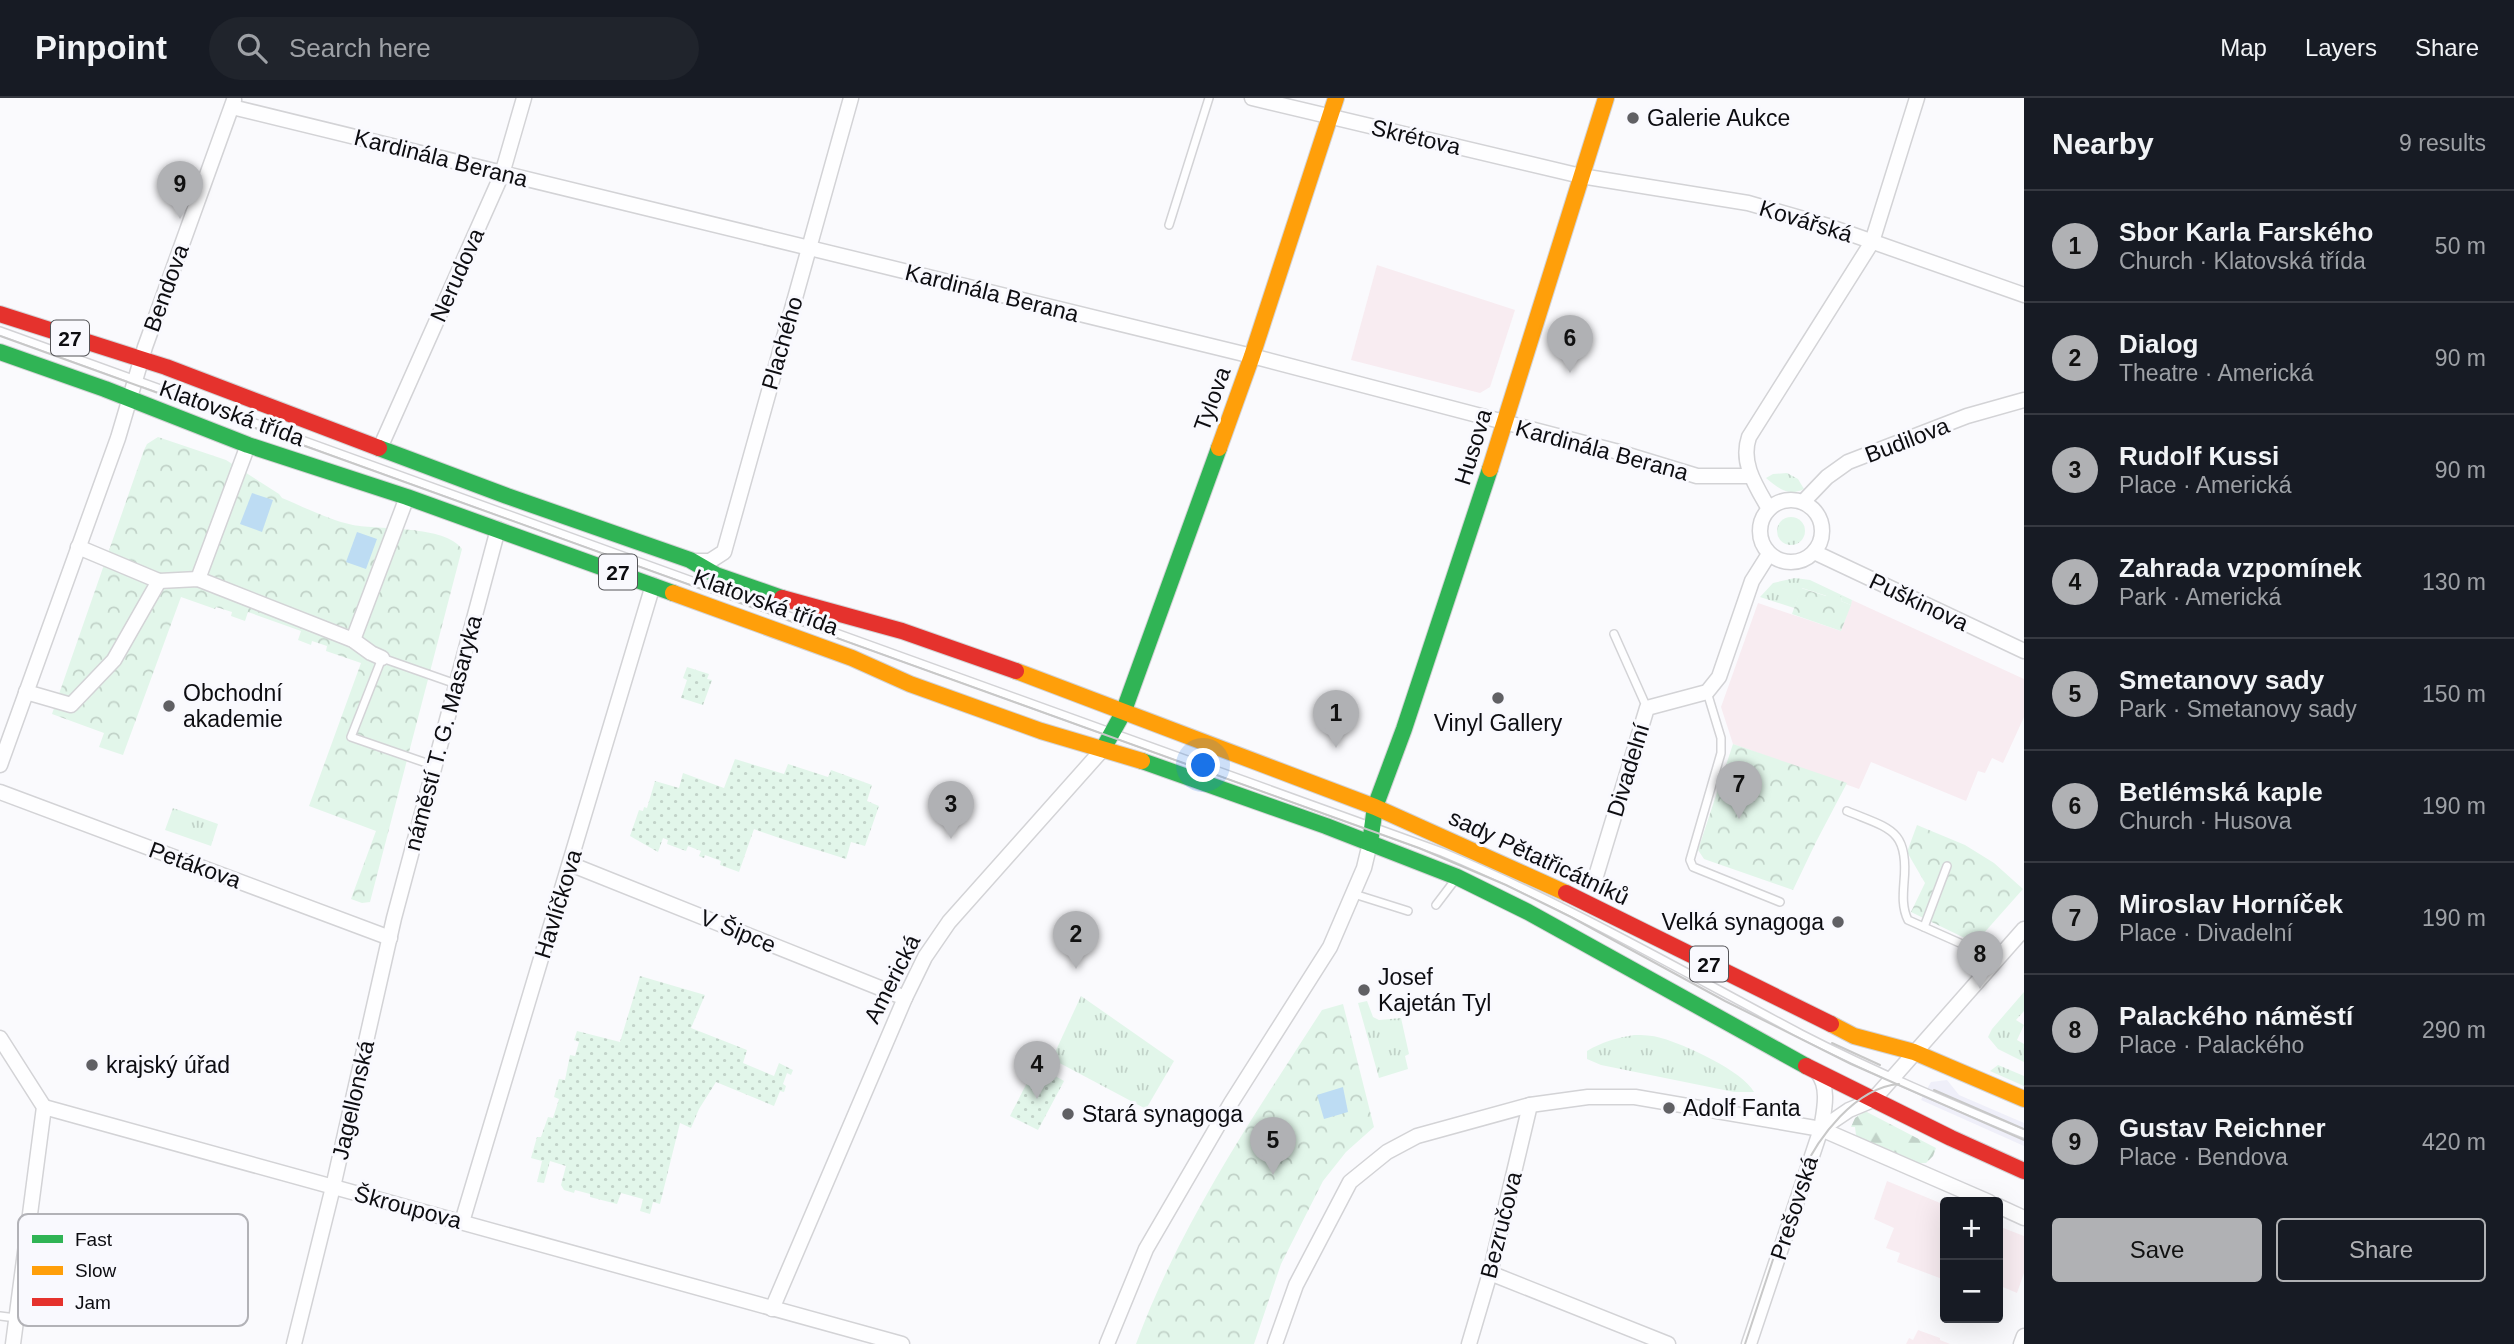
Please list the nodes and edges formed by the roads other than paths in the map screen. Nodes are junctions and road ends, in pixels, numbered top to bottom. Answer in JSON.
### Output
{"nodes":[{"id":1,"x":524,"y":98,"type":"edge"},
{"id":2,"x":851,"y":98,"type":"edge"},
{"id":3,"x":1209,"y":98,"type":"edge"},
{"id":4,"x":1251,"y":98,"type":"edge"},
{"id":5,"x":1336,"y":98,"type":"edge"},
{"id":6,"x":1606,"y":98,"type":"edge"},
{"id":7,"x":1917,"y":98,"type":"edge"},
{"id":8,"x":233,"y":102,"type":"edge"},
{"id":9,"x":1330,"y":117,"type":"junction"},
{"id":10,"x":502,"y":174,"type":"junction"},
{"id":11,"x":1581,"y":176,"type":"junction"},
{"id":12,"x":1169,"y":225,"type":"dead end"},
{"id":13,"x":1872,"y":242,"type":"junction"},
{"id":14,"x":808,"y":249,"type":"junction"},
{"id":15,"x":2024,"y":295,"type":"edge"},
{"id":16,"x":0,"y":314,"type":"edge"},
{"id":17,"x":0,"y":331,"type":"edge"},
{"id":18,"x":0,"y":352,"type":"edge"},
{"id":19,"x":1252,"y":356,"type":"junction"},
{"id":20,"x":141,"y":360,"type":"junction"},
{"id":21,"x":136,"y":379,"type":"junction"},
{"id":22,"x":130,"y":400,"type":"junction"},
{"id":23,"x":2024,"y":400,"type":"edge"},
{"id":24,"x":1504,"y":423,"type":"junction"},
{"id":25,"x":248,"y":445,"type":"junction"},
{"id":26,"x":380,"y":448,"type":"junction"},
{"id":27,"x":373,"y":466,"type":"junction"},
{"id":28,"x":1751,"y":476,"type":"junction"},
{"id":29,"x":366,"y":482,"type":"junction"},
{"id":30,"x":407,"y":497,"type":"junction"},
{"id":31,"x":1803,"y":502,"type":"junction"},
{"id":32,"x":505,"y":504,"type":"junction"},
{"id":33,"x":1769,"y":509,"type":"junction"},
{"id":34,"x":498,"y":529,"type":"junction"},
{"id":35,"x":78,"y":547,"type":"junction"},
{"id":36,"x":1814,"y":552,"type":"junction"},
{"id":37,"x":1769,"y":554,"type":"junction"},
{"id":38,"x":690,"y":561,"type":"junction"},
{"id":39,"x":198,"y":579,"type":"junction"},
{"id":40,"x":159,"y":581,"type":"junction"},
{"id":41,"x":653,"y":585,"type":"junction"},
{"id":42,"x":1614,"y":634,"type":"dead end"},
{"id":43,"x":353,"y":640,"type":"junction"},
{"id":44,"x":2024,"y":651,"type":"edge"},
{"id":45,"x":382,"y":658,"type":"junction"},
{"id":46,"x":456,"y":684,"type":"junction"},
{"id":47,"x":26,"y":692,"type":"junction"},
{"id":48,"x":1707,"y":692,"type":"junction"},
{"id":49,"x":1647,"y":708,"type":"junction"},
{"id":50,"x":1123,"y":713,"type":"junction"},
{"id":51,"x":1113,"y":733,"type":"junction"},
{"id":52,"x":1103,"y":749,"type":"junction"},
{"id":53,"x":0,"y":765,"type":"edge"},
{"id":54,"x":435,"y":766,"type":"junction"},
{"id":55,"x":0,"y":793,"type":"edge"},
{"id":56,"x":1375,"y":807,"type":"junction"},
{"id":57,"x":1847,"y":811,"type":"dead end"},
{"id":58,"x":1372,"y":826,"type":"junction"},
{"id":59,"x":1370,"y":843,"type":"junction"},
{"id":60,"x":570,"y":864,"type":"junction"},
{"id":61,"x":1947,"y":866,"type":"dead end"},
{"id":62,"x":1596,"y":876,"type":"dead end"},
{"id":63,"x":1457,"y":877,"type":"junction"},
{"id":64,"x":1354,"y":894,"type":"junction"},
{"id":65,"x":1780,"y":902,"type":"dead end"},
{"id":66,"x":1436,"y":905,"type":"dead end"},
{"id":67,"x":1408,"y":911,"type":"dead end"},
{"id":68,"x":1924,"y":927,"type":"junction"},
{"id":69,"x":2024,"y":931,"type":"edge"},
{"id":70,"x":390,"y":938,"type":"junction"},
{"id":71,"x":1995,"y":962,"type":"junction"},
{"id":72,"x":905,"y":998,"type":"junction"},
{"id":73,"x":0,"y":1038,"type":"edge"},
{"id":74,"x":1914,"y":1052,"type":"junction"},
{"id":75,"x":1816,"y":1071,"type":"junction"},
{"id":76,"x":1892,"y":1076,"type":"junction"},
{"id":77,"x":2024,"y":1099,"type":"edge"},
{"id":78,"x":1873,"y":1100,"type":"junction"},
{"id":79,"x":1530,"y":1105,"type":"junction"},
{"id":80,"x":44,"y":1107,"type":"junction"},
{"id":81,"x":1821,"y":1129,"type":"junction"},
{"id":82,"x":2024,"y":1134,"type":"edge"},
{"id":83,"x":2024,"y":1171,"type":"edge"},
{"id":84,"x":333,"y":1186,"type":"junction"},
{"id":85,"x":1977,"y":1197,"type":"edge"},
{"id":86,"x":2003,"y":1208,"type":"edge"},
{"id":87,"x":30,"y":1214,"type":"edge"},
{"id":88,"x":2024,"y":1218,"type":"edge"},
{"id":89,"x":462,"y":1222,"type":"junction"},
{"id":90,"x":1490,"y":1273,"type":"junction"},
{"id":91,"x":18,"y":1303,"type":"edge"},
{"id":92,"x":772,"y":1309,"type":"junction"},
{"id":93,"x":0,"y":1315,"type":"edge"},
{"id":94,"x":16,"y":1318,"type":"junction"},
{"id":95,"x":2024,"y":1336,"type":"edge"},
{"id":96,"x":13,"y":1344,"type":"edge"},
{"id":97,"x":294,"y":1344,"type":"edge"},
{"id":98,"x":902,"y":1344,"type":"edge"},
{"id":99,"x":1107,"y":1344,"type":"edge"},
{"id":100,"x":1275,"y":1344,"type":"edge"},
{"id":101,"x":1469,"y":1344,"type":"edge"},
{"id":102,"x":1668,"y":1344,"type":"edge"},
{"id":103,"x":1749,"y":1344,"type":"edge"},
{"id":104,"x":2021,"y":1344,"type":"edge"}],
"edges":[{"from":1,"to":10,"type":"street","name":"Nerudova"},
{"from":2,"to":14,"type":"street","name":"Plachého"},
{"from":3,"to":12,"type":"lane"},
{"from":4,"to":9,"type":"street","name":"Skrétova"},
{"from":5,"to":9,"type":"main road","name":"Tylova"},
{"from":6,"to":11,"type":"main road","name":"Husova"},
{"from":7,"to":13,"type":"street"},
{"from":8,"to":10,"type":"street","name":"Kardinála Berana"},
{"from":8,"to":20,"type":"street","name":"Bendova"},
{"from":9,"to":11,"type":"street","name":"Skrétova"},
{"from":9,"to":19,"type":"main road","name":"Tylova"},
{"from":10,"to":14,"type":"street","name":"Kardinála Berana"},
{"from":10,"to":26,"type":"street","name":"Nerudova"},
{"from":11,"to":13,"type":"street","name":"Kovářská"},
{"from":11,"to":24,"type":"main road","name":"Husova"},
{"from":13,"to":15,"type":"street","name":"Kovářská"},
{"from":13,"to":28,"type":"street"},
{"from":14,"to":19,"type":"street","name":"Kardinála Berana"},
{"from":14,"to":38,"type":"street","name":"Plachého"},
{"from":16,"to":20,"type":"main road","name":"Klatovská třída","number":"27"},
{"from":17,"to":21,"type":"lane","name":"Klatovská třída"},
{"from":18,"to":22,"type":"main road","name":"Klatovská třída","number":"27"},
{"from":19,"to":24,"type":"street","name":"Kardinála Berana"},
{"from":19,"to":50,"type":"main road","name":"Tylova"},
{"from":20,"to":21,"type":"street","name":"Klatovská třída"},
{"from":20,"to":26,"type":"main road","name":"Klatovská třída","number":"27"},
{"from":21,"to":22,"type":"street","name":"Klatovská třída"},
{"from":21,"to":27,"type":"lane","name":"Klatovská třída"},
{"from":22,"to":25,"type":"main road","name":"Klatovská třída","number":"27"},
{"from":22,"to":35,"type":"street"},
{"from":23,"to":31,"type":"street","name":"Budilova"},
{"from":24,"to":28,"type":"street","name":"Kardinála Berana"},
{"from":24,"to":56,"type":"main road","name":"Husova"},
{"from":25,"to":29,"type":"main road","name":"Klatovská třída","number":"27"},
{"from":25,"to":39,"type":"street"},
{"from":26,"to":27,"type":"lane"},
{"from":26,"to":32,"type":"main road","name":"Klatovská třída","number":"27"},
{"from":27,"to":29,"type":"lane"},
{"from":27,"to":32,"type":"lane","name":"Klatovská třída"},
{"from":28,"to":33,"type":"street"},
{"from":29,"to":30,"type":"main road","name":"Klatovská třída","number":"27"},
{"from":30,"to":34,"type":"main road","name":"Klatovská třída","number":"27"},
{"from":30,"to":43,"type":"street"},
{"from":31,"to":33,"type":"street"},
{"from":31,"to":36,"type":"street"},
{"from":32,"to":34,"type":"lane"},
{"from":32,"to":38,"type":"main road","name":"Klatovská třída","number":"27"},
{"from":32,"to":51,"type":"lane","name":"Klatovská třída"},
{"from":33,"to":37,"type":"street"},
{"from":34,"to":41,"type":"main road","name":"Klatovská třída","number":"27"},
{"from":34,"to":46,"type":"street","name":"náměstí T. G. Masaryka"},
{"from":35,"to":40,"type":"street"},
{"from":35,"to":47,"type":"street"},
{"from":36,"to":37,"type":"street"},
{"from":36,"to":44,"type":"street","name":"Puškinova"},
{"from":37,"to":48,"type":"street"},
{"from":38,"to":50,"type":"main road","name":"Klatovská třída","number":"27"},
{"from":39,"to":40,"type":"street"},
{"from":39,"to":43,"type":"street"},
{"from":40,"to":47,"type":"street"},
{"from":41,"to":52,"type":"main road","name":"Klatovská třída","number":"27"},
{"from":41,"to":60,"type":"street","name":"Havlíčkova"},
{"from":42,"to":49,"type":"lane"},
{"from":43,"to":45,"type":"street"},
{"from":45,"to":46,"type":"lane"},
{"from":45,"to":54,"type":"lane"},
{"from":46,"to":54,"type":"street","name":"náměstí T. G. Masaryka"},
{"from":47,"to":53,"type":"street"},
{"from":48,"to":49,"type":"street","name":"Divadelní"},
{"from":48,"to":65,"type":"lane"},
{"from":49,"to":62,"type":"street","name":"Divadelní"},
{"from":50,"to":51,"type":"main road","name":"Americká"},
{"from":50,"to":56,"type":"main road","name":"Klatovská třída","number":"27"},
{"from":51,"to":52,"type":"main road","name":"Americká"},
{"from":51,"to":58,"type":"lane","name":"Klatovská třída"},
{"from":52,"to":59,"type":"main road","name":"Klatovská třída","number":"27"},
{"from":52,"to":72,"type":"street","name":"Americká"},
{"from":54,"to":70,"type":"street","name":"náměstí T. G. Masaryka"},
{"from":55,"to":70,"type":"street","name":"Petákova"},
{"from":56,"to":58,"type":"main road"},
{"from":56,"to":74,"type":"main road","name":"sady Pětatřicátníků","number":"27"},
{"from":57,"to":68,"type":"lane"},
{"from":58,"to":59,"type":"main road"},
{"from":58,"to":76,"type":"lane","name":"sady Pětatřicátníků"},
{"from":59,"to":63,"type":"main road","number":"27"},
{"from":59,"to":64,"type":"street"},
{"from":60,"to":72,"type":"street","name":"V Šipce"},
{"from":60,"to":89,"type":"street","name":"Havlíčkova"},
{"from":61,"to":68,"type":"lane"},
{"from":63,"to":66,"type":"lane"},
{"from":63,"to":75,"type":"main road","number":"27"},
{"from":64,"to":67,"type":"lane"},
{"from":64,"to":99,"type":"street"},
{"from":68,"to":71,"type":"lane"},
{"from":69,"to":71,"type":"street"},
{"from":70,"to":84,"type":"street","name":"Jagellonská"},
{"from":71,"to":74,"type":"street"},
{"from":72,"to":92,"type":"street","name":"Americká"},
{"from":73,"to":80,"type":"street"},
{"from":74,"to":76,"type":"street"},
{"from":74,"to":77,"type":"main road","name":"sady Pětatřicátníků","number":"27"},
{"from":75,"to":78,"type":"main road","number":"27"},
{"from":75,"to":81,"type":"street","name":"Prešovská"},
{"from":76,"to":78,"type":"street"},
{"from":76,"to":82,"type":"lane","name":"sady Pětatřicátníků"},
{"from":78,"to":81,"type":"street"},
{"from":78,"to":83,"type":"main road","number":"27"},
{"from":79,"to":81,"type":"street"},
{"from":79,"to":90,"type":"street","name":"Bezručova"},
{"from":79,"to":100,"type":"street"},
{"from":80,"to":84,"type":"street","name":"Škroupova"},
{"from":80,"to":87,"type":"street"},
{"from":81,"to":85,"type":"street"},
{"from":81,"to":103,"type":"street","name":"Prešovská"},
{"from":84,"to":89,"type":"street","name":"Škroupova"},
{"from":84,"to":97,"type":"street","name":"Jagellonská"},
{"from":86,"to":88,"type":"street"},
{"from":89,"to":92,"type":"street","name":"Škroupova"},
{"from":90,"to":101,"type":"street","name":"Bezručova"},
{"from":90,"to":102,"type":"street"},
{"from":91,"to":94,"type":"street"},
{"from":92,"to":98,"type":"street","name":"Škroupova"},
{"from":93,"to":94,"type":"lane"},
{"from":94,"to":96,"type":"street"},
{"from":95,"to":104,"type":"street"}]}
